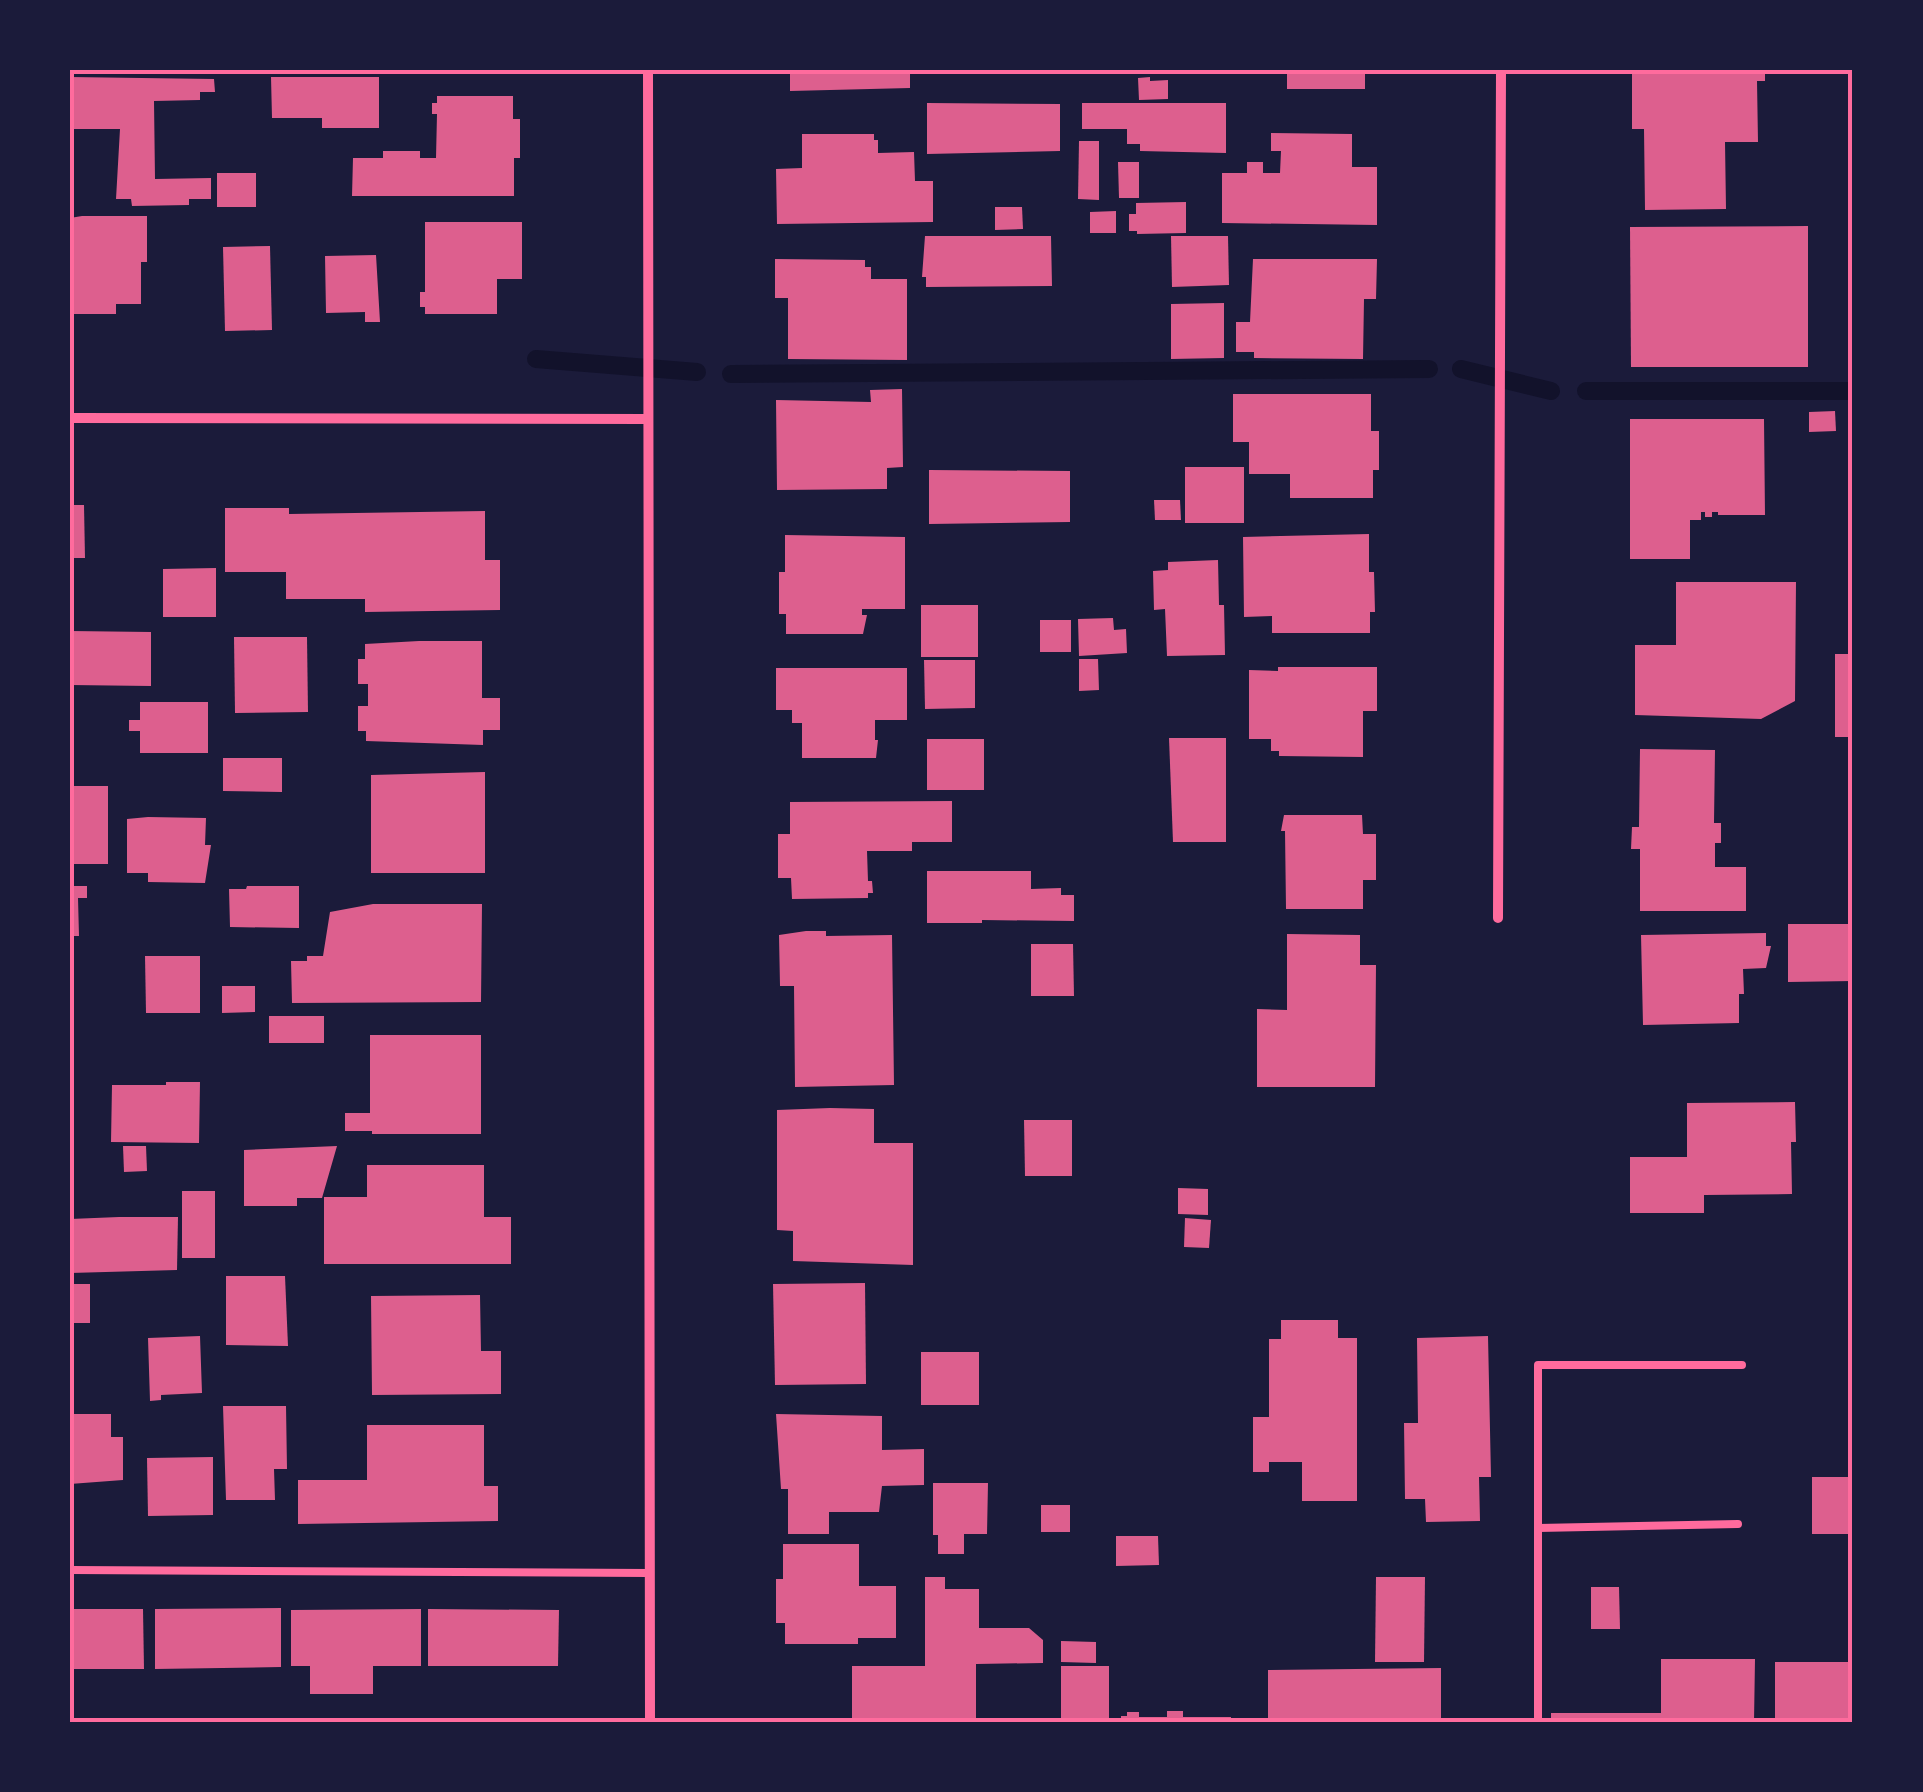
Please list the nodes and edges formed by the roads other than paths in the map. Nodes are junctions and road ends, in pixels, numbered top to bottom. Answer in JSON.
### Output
{"nodes":[{"id":1,"x":648,"y":70,"type":"edge"},
{"id":2,"x":1500,"y":70,"type":"edge"},
{"id":3,"x":70,"y":418,"type":"edge"},
{"id":4,"x":647,"y":419,"type":"junction"},
{"id":5,"x":1498,"y":918,"type":"dead end"},
{"id":6,"x":1742,"y":1365,"type":"dead end"},
{"id":7,"x":1738,"y":1524,"type":"dead end"},
{"id":8,"x":1538,"y":1528,"type":"junction"},
{"id":9,"x":70,"y":1570,"type":"edge"},
{"id":10,"x":649,"y":1573,"type":"junction"},
{"id":11,"x":650,"y":1722,"type":"edge"},
{"id":12,"x":1538,"y":1722,"type":"edge"}],
"edges":[{"from":1,"to":4,"type":"street"},
{"from":2,"to":5,"type":"street"},
{"from":3,"to":4,"type":"street"},
{"from":4,"to":10,"type":"street"},
{"from":6,"to":8,"type":"lane"},
{"from":7,"to":8,"type":"lane"},
{"from":8,"to":12,"type":"lane"},
{"from":9,"to":10,"type":"lane"},
{"from":10,"to":11,"type":"street"}]}
